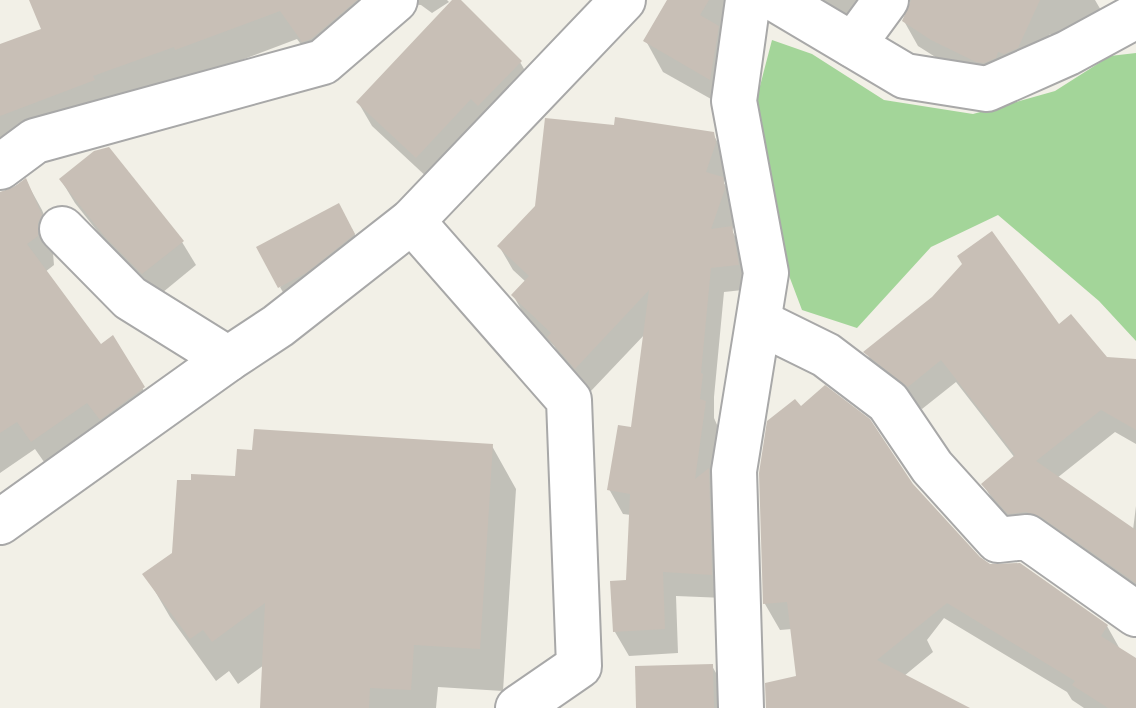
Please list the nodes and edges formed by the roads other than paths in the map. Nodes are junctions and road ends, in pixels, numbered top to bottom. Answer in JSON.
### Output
{"nodes":[{"id":1,"x":395,"y":0,"type":"edge"},
{"id":2,"x":623,"y":0,"type":"edge"},
{"id":3,"x":748,"y":0,"type":"edge"},
{"id":4,"x":777,"y":0,"type":"edge"},
{"id":5,"x":886,"y":0,"type":"edge"},
{"id":6,"x":1136,"y":16,"type":"edge"},
{"id":7,"x":853,"y":45,"type":"junction"},
{"id":8,"x":0,"y":167,"type":"edge"},
{"id":9,"x":412,"y":221,"type":"junction"},
{"id":10,"x":62,"y":229,"type":"dead end"},
{"id":11,"x":759,"y":322,"type":"junction"},
{"id":12,"x":228,"y":359,"type":"junction"},
{"id":13,"x":0,"y":522,"type":"edge"},
{"id":14,"x":1136,"y":614,"type":"edge"},
{"id":15,"x":518,"y":708,"type":"edge"},
{"id":16,"x":741,"y":708,"type":"edge"}],
"edges":[{"from":1,"to":8,"type":"street"},
{"from":2,"to":9,"type":"street"},
{"from":3,"to":11,"type":"street"},
{"from":4,"to":7,"type":"street"},
{"from":5,"to":7,"type":"street"},
{"from":6,"to":7,"type":"street"},
{"from":9,"to":12,"type":"street"},
{"from":9,"to":15,"type":"street"},
{"from":10,"to":12,"type":"street"},
{"from":11,"to":14,"type":"street"},
{"from":11,"to":16,"type":"street"},
{"from":12,"to":13,"type":"street"}]}
